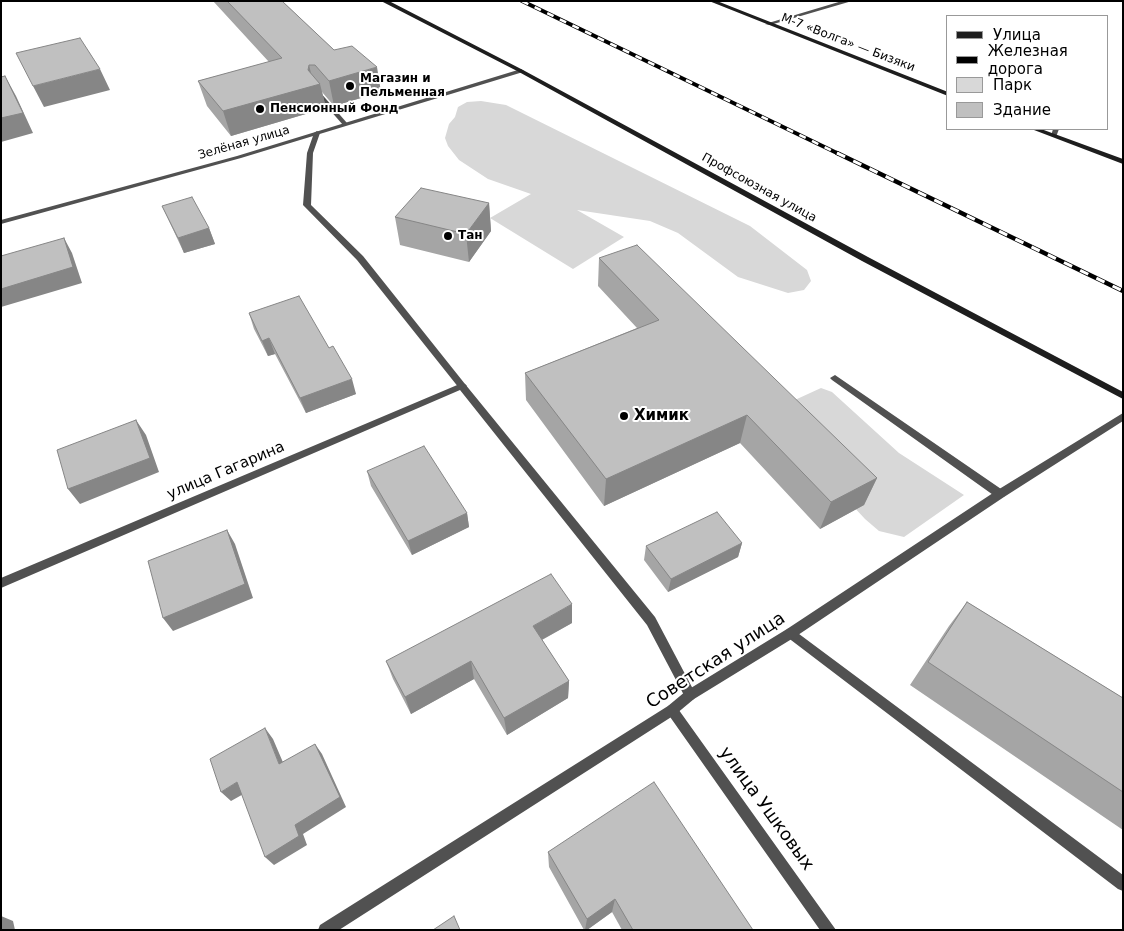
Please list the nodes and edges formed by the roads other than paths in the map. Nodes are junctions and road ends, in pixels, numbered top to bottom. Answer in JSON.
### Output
{"nodes":[{"id":1,"x":384,"y":1,"type":"edge"},
{"id":2,"x":712,"y":1,"type":"edge"},
{"id":3,"x":849,"y":1,"type":"edge"},
{"id":4,"x":768,"y":24,"type":"junction"},
{"id":5,"x":521,"y":70,"type":"junction"},
{"id":6,"x":317,"y":92,"type":"edge"},
{"id":7,"x":946,"y":93,"type":"edge"},
{"id":8,"x":345,"y":124,"type":"junction"},
{"id":9,"x":1042,"y":130,"type":"edge"},
{"id":10,"x":1055,"y":132,"type":"edge"},
{"id":11,"x":317,"y":133,"type":"junction"},
{"id":12,"x":1123,"y":162,"type":"edge"},
{"id":13,"x":1,"y":222,"type":"edge"},
{"id":14,"x":835,"y":378,"type":"dead end"},
{"id":15,"x":462,"y":386,"type":"junction"},
{"id":16,"x":1123,"y":396,"type":"edge"},
{"id":17,"x":1123,"y":416,"type":"edge"},
{"id":18,"x":1000,"y":494,"type":"junction"},
{"id":19,"x":1,"y":583,"type":"edge"},
{"id":20,"x":791,"y":633,"type":"junction"},
{"id":21,"x":690,"y":696,"type":"junction"},
{"id":22,"x":672,"y":710,"type":"junction"},
{"id":23,"x":1123,"y":884,"type":"edge"},
{"id":24,"x":326,"y":930,"type":"edge"},
{"id":25,"x":829,"y":930,"type":"edge"}],
"edges":[{"from":1,"to":5,"type":"main road","name":"Профсоюзная улица"},
{"from":2,"to":4,"type":"main road","name":"М-7 «Волга» — Бизяки"},
{"from":3,"to":4,"type":"street"},
{"from":4,"to":7,"type":"main road","name":"М-7 «Волга» — Бизяки"},
{"from":5,"to":8,"type":"street","name":"Зелёная улица"},
{"from":5,"to":16,"type":"main road","name":"Профсоюзная улица"},
{"from":6,"to":8,"type":"street"},
{"from":8,"to":11,"type":"street","name":"Зелёная улица"},
{"from":9,"to":10,"type":"main road"},
{"from":10,"to":12,"type":"main road"},
{"from":11,"to":13,"type":"street","name":"Зелёная улица"},
{"from":11,"to":15,"type":"street"},
{"from":14,"to":18,"type":"street"},
{"from":15,"to":19,"type":"street","name":"улица Гагарина"},
{"from":15,"to":21,"type":"street"},
{"from":17,"to":18,"type":"street","name":"Советская улица"},
{"from":18,"to":20,"type":"street","name":"Советская улица"},
{"from":20,"to":21,"type":"street","name":"Советская улица"},
{"from":20,"to":23,"type":"street"},
{"from":21,"to":22,"type":"street","name":"Советская улица"},
{"from":22,"to":24,"type":"street","name":"Советская улица"},
{"from":22,"to":25,"type":"street","name":"улица Ушковых"}]}
